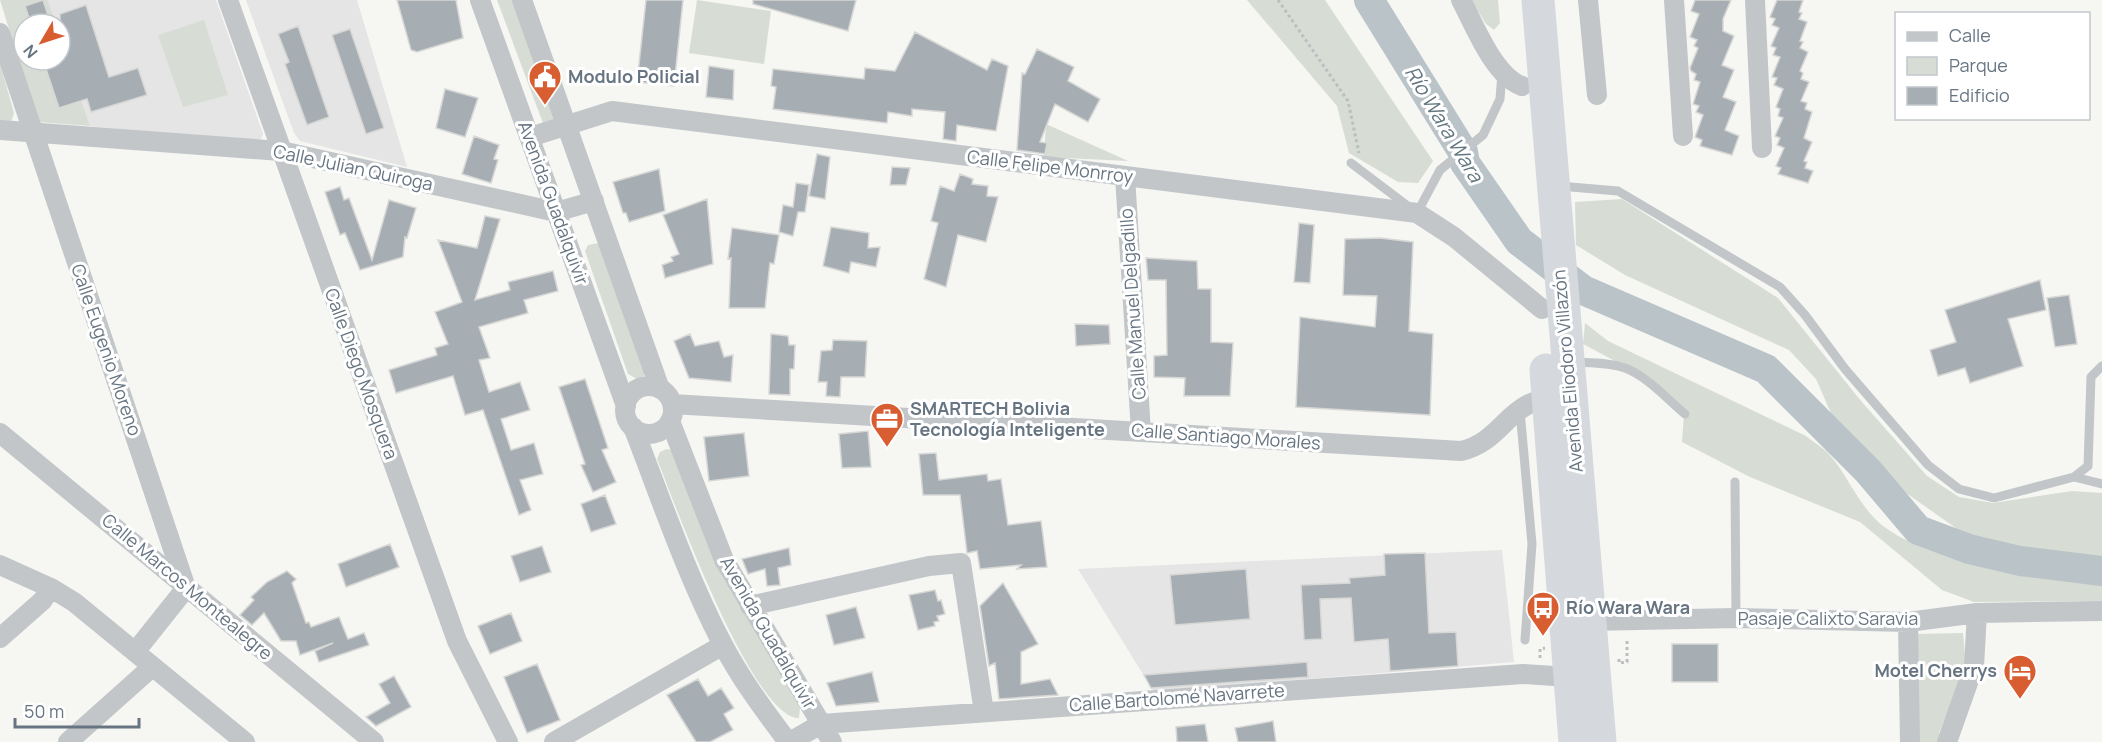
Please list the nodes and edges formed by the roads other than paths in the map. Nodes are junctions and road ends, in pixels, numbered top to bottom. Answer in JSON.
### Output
{"nodes":[{"id":1,"x":228,"y":0,"type":"edge"},
{"id":2,"x":480,"y":0,"type":"edge"},
{"id":3,"x":522,"y":0,"type":"edge"},
{"id":4,"x":1461,"y":0,"type":"edge"},
{"id":5,"x":1515,"y":0,"type":"edge"},
{"id":6,"x":1538,"y":0,"type":"edge"},
{"id":7,"x":1588,"y":0,"type":"edge"},
{"id":8,"x":1674,"y":0,"type":"edge"},
{"id":9,"x":1755,"y":0,"type":"edge"},
{"id":10,"x":0,"y":33,"type":"edge"},
{"id":11,"x":1512,"y":79,"type":"junction"},
{"id":12,"x":1597,"y":95,"type":"dead end"},
{"id":13,"x":567,"y":124,"type":"junction"},
{"id":14,"x":0,"y":130,"type":"edge"},
{"id":15,"x":32,"y":132,"type":"junction"},
{"id":16,"x":1683,"y":136,"type":"dead end"},
{"id":17,"x":530,"y":137,"type":"junction"},
{"id":18,"x":1762,"y":148,"type":"dead end"},
{"id":19,"x":281,"y":151,"type":"junction"},
{"id":20,"x":1351,"y":163,"type":"dead end"},
{"id":21,"x":1125,"y":176,"type":"junction"},
{"id":22,"x":1553,"y":186,"type":"junction"},
{"id":23,"x":594,"y":201,"type":"junction"},
{"id":24,"x":556,"y":212,"type":"junction"},
{"id":25,"x":1417,"y":213,"type":"junction"},
{"id":26,"x":1545,"y":218,"type":"junction"},
{"id":27,"x":1548,"y":307,"type":"junction"},
{"id":28,"x":1567,"y":362,"type":"junction"},
{"id":29,"x":2102,"y":366,"type":"edge"},
{"id":30,"x":667,"y":405,"type":"junction"},
{"id":31,"x":1534,"y":405,"type":"junction"},
{"id":32,"x":626,"y":406,"type":"junction"},
{"id":33,"x":1685,"y":414,"type":"dead end"},
{"id":34,"x":633,"y":427,"type":"junction"},
{"id":35,"x":1141,"y":432,"type":"junction"},
{"id":36,"x":0,"y":433,"type":"edge"},
{"id":37,"x":2074,"y":477,"type":"junction"},
{"id":38,"x":1735,"y":482,"type":"dead end"},
{"id":39,"x":2102,"y":484,"type":"edge"},
{"id":40,"x":0,"y":565,"type":"edge"},
{"id":41,"x":51,"y":588,"type":"junction"},
{"id":42,"x":186,"y":588,"type":"junction"},
{"id":43,"x":750,"y":606,"type":"junction"},
{"id":44,"x":2102,"y":611,"type":"edge"},
{"id":45,"x":1977,"y":613,"type":"junction"},
{"id":46,"x":1736,"y":618,"type":"junction"},
{"id":47,"x":1590,"y":621,"type":"junction"},
{"id":48,"x":1908,"y":622,"type":"junction"},
{"id":49,"x":0,"y":638,"type":"edge"},
{"id":50,"x":1526,"y":640,"type":"dead end"},
{"id":51,"x":723,"y":645,"type":"junction"},
{"id":52,"x":135,"y":652,"type":"junction"},
{"id":53,"x":152,"y":667,"type":"junction"},
{"id":54,"x":1569,"y":677,"type":"junction"},
{"id":55,"x":984,"y":712,"type":"junction"},
{"id":56,"x":821,"y":724,"type":"junction"},
{"id":57,"x":68,"y":742,"type":"edge"},
{"id":58,"x":245,"y":742,"type":"edge"},
{"id":59,"x":374,"y":742,"type":"edge"},
{"id":60,"x":508,"y":742,"type":"edge"},
{"id":61,"x":554,"y":742,"type":"edge"},
{"id":62,"x":789,"y":742,"type":"edge"},
{"id":63,"x":832,"y":742,"type":"edge"},
{"id":64,"x":1575,"y":742,"type":"edge"},
{"id":65,"x":1600,"y":742,"type":"edge"},
{"id":66,"x":1910,"y":742,"type":"edge"},
{"id":67,"x":1947,"y":742,"type":"edge"}],
"edges":[{"from":1,"to":19,"type":"street","name":"Calle Diego Mosquera"},
{"from":2,"to":17,"type":"street","name":"Avenida Guadalquivir"},
{"from":3,"to":13,"type":"street","name":"Avenida Guadalquivir"},
{"from":4,"to":11,"type":"street"},
{"from":5,"to":11,"type":"highway","name":"Avenida Eliodoro Villazón"},
{"from":6,"to":22,"type":"highway","name":"Avenida Eliodoro Villazón"},
{"from":7,"to":12,"type":"street"},
{"from":8,"to":16,"type":"street"},
{"from":9,"to":18,"type":"street"},
{"from":10,"to":15,"type":"street","name":"Calle Eugenio Moreno"},
{"from":11,"to":25,"type":"lane"},
{"from":11,"to":26,"type":"highway","name":"Avenida Eliodoro Villazón"},
{"from":13,"to":17,"type":"street","name":"Calle Felipe Monrroy"},
{"from":13,"to":21,"type":"street","name":"Calle Felipe Monrroy"},
{"from":13,"to":23,"type":"street","name":"Avenida Guadalquivir"},
{"from":14,"to":15,"type":"street","name":"Calle Julian Quiroga"},
{"from":15,"to":19,"type":"street","name":"Calle Julian Quiroga"},
{"from":15,"to":42,"type":"street","name":"Calle Eugenio Moreno"},
{"from":17,"to":24,"type":"street","name":"Avenida Guadalquivir"},
{"from":19,"to":24,"type":"street","name":"Calle Julian Quiroga"},
{"from":19,"to":60,"type":"street","name":"Calle Diego Mosquera"},
{"from":20,"to":25,"type":"lane"},
{"from":21,"to":25,"type":"street","name":"Calle Felipe Monrroy"},
{"from":21,"to":35,"type":"street","name":"Calle Manuel Delgadillo"},
{"from":22,"to":26,"type":"highway","name":"Avenida Eliodoro Villazón"},
{"from":22,"to":37,"type":"lane"},
{"from":23,"to":24,"type":"street","name":"Calle Julian Quiroga"},
{"from":23,"to":30,"type":"street","name":"Avenida Guadalquivir"},
{"from":24,"to":32,"type":"street","name":"Avenida Guadalquivir"},
{"from":25,"to":27,"type":"street","name":"Calle Felipe Monrroy"},
{"from":26,"to":27,"type":"highway","name":"Avenida Eliodoro Villazón"},
{"from":27,"to":28,"type":"highway","name":"Avenida Eliodoro Villazón"},
{"from":27,"to":31,"type":"highway","name":"Avenida Eliodoro Villazón"},
{"from":28,"to":33,"type":"lane"},
{"from":28,"to":47,"type":"highway","name":"Avenida Eliodoro Villazón"},
{"from":29,"to":37,"type":"lane"},
{"from":30,"to":32,"type":"street"},
{"from":30,"to":34,"type":"street"},
{"from":30,"to":35,"type":"street","name":"Calle Santiago Morales"},
{"from":30,"to":43,"type":"street","name":"Avenida Guadalquivir"},
{"from":31,"to":35,"type":"street","name":"Calle Santiago Morales"},
{"from":31,"to":50,"type":"lane"},
{"from":31,"to":54,"type":"highway","name":"Avenida Eliodoro Villazón"},
{"from":32,"to":34,"type":"street"},
{"from":34,"to":51,"type":"street"},
{"from":36,"to":42,"type":"street","name":"Calle Marcos Montealegre"},
{"from":37,"to":39,"type":"lane"},
{"from":38,"to":46,"type":"lane"},
{"from":40,"to":41,"type":"street"},
{"from":41,"to":49,"type":"street"},
{"from":41,"to":52,"type":"street"},
{"from":42,"to":52,"type":"street"},
{"from":42,"to":59,"type":"street","name":"Calle Marcos Montealegre"},
{"from":43,"to":55,"type":"street"},
{"from":43,"to":56,"type":"street","name":"Avenida Guadalquivir"},
{"from":44,"to":45,"type":"street","name":"Pasaje Calixto Saravia"},
{"from":45,"to":48,"type":"street","name":"Pasaje Calixto Saravia"},
{"from":45,"to":67,"type":"street"},
{"from":46,"to":47,"type":"street","name":"Pasaje Calixto Saravia"},
{"from":46,"to":48,"type":"street","name":"Pasaje Calixto Saravia"},
{"from":47,"to":65,"type":"highway","name":"Avenida Eliodoro Villazón"},
{"from":48,"to":66,"type":"street"},
{"from":51,"to":61,"type":"street"},
{"from":51,"to":62,"type":"street"},
{"from":52,"to":53,"type":"street"},
{"from":53,"to":57,"type":"street"},
{"from":53,"to":58,"type":"street"},
{"from":54,"to":55,"type":"street","name":"Calle Bartolomé Navarrete"},
{"from":54,"to":64,"type":"highway","name":"Avenida Eliodoro Villazón"},
{"from":55,"to":56,"type":"street","name":"Calle Bartolomé Navarrete"},
{"from":56,"to":62,"type":"street","name":"Calle Bartolomé Navarrete"},
{"from":56,"to":63,"type":"street","name":"Avenida Guadalquivir"}]}
